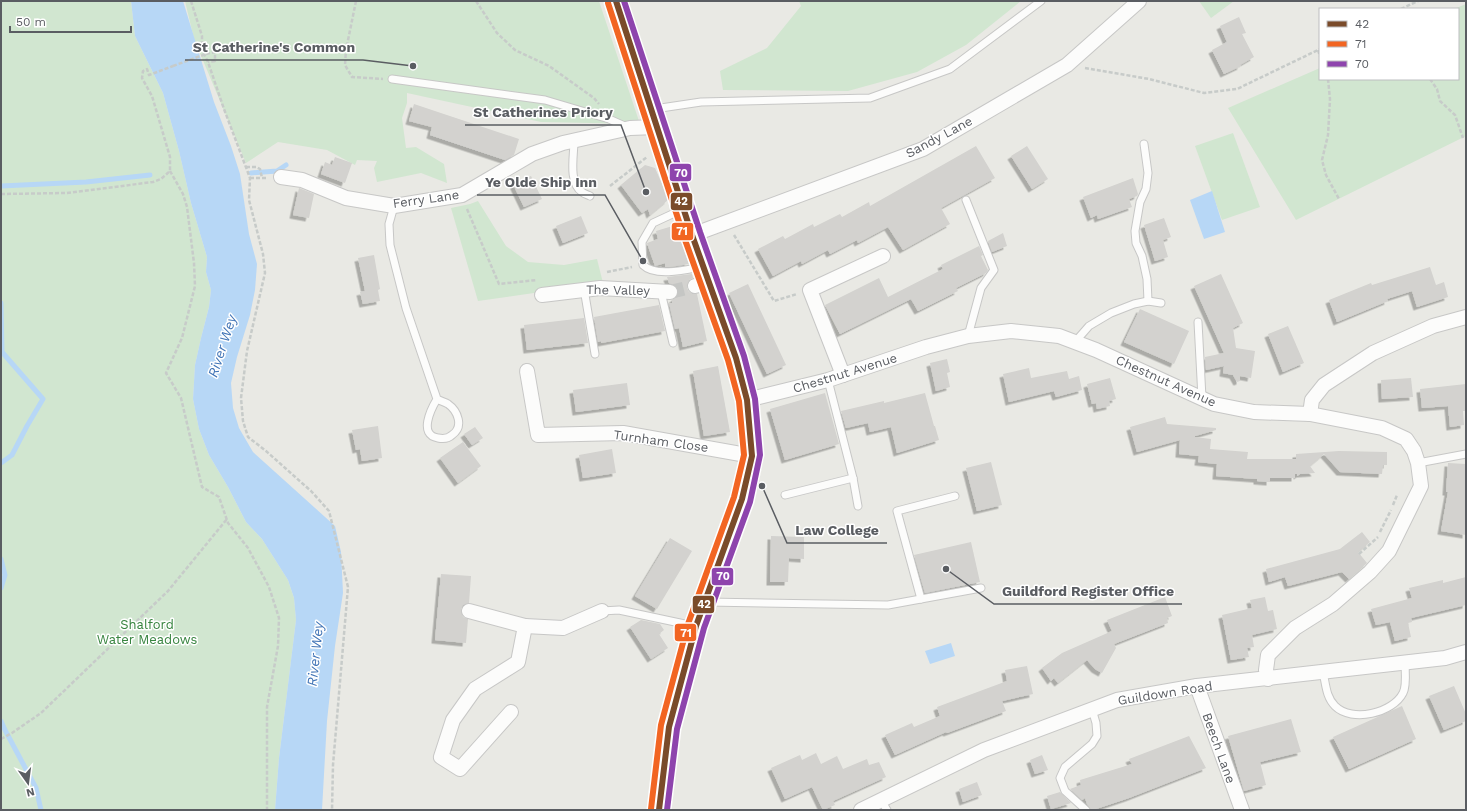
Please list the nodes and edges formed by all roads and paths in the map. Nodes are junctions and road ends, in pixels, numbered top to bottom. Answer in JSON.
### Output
{"nodes":[{"id":1,"x":191,"y":1,"type":"edge"},
{"id":2,"x":356,"y":1,"type":"edge"},
{"id":3,"x":476,"y":1,"type":"edge"},
{"id":4,"x":616,"y":1,"type":"edge"},
{"id":5,"x":1041,"y":1,"type":"edge"},
{"id":6,"x":1140,"y":1,"type":"edge"},
{"id":7,"x":1418,"y":1,"type":"edge"},
{"id":8,"x":1403,"y":8,"type":"edge"},
{"id":9,"x":1319,"y":49,"type":"edge"},
{"id":10,"x":208,"y":62,"type":"junction"},
{"id":11,"x":1068,"y":65,"type":"junction"},
{"id":12,"x":392,"y":79,"type":"joint"},
{"id":13,"x":1328,"y":80,"type":"edge"},
{"id":14,"x":1431,"y":80,"type":"edge"},
{"id":15,"x":609,"y":120,"type":"junction"},
{"id":16,"x":657,"y":127,"type":"junction"},
{"id":17,"x":630,"y":128,"type":"junction"},
{"id":18,"x":1463,"y":138,"type":"dead end"},
{"id":19,"x":574,"y":141,"type":"junction"},
{"id":20,"x":1144,"y":144,"type":"dead end"},
{"id":21,"x":246,"y":167,"type":"junction"},
{"id":22,"x":170,"y":171,"type":"junction"},
{"id":23,"x":262,"y":176,"type":"dead end"},
{"id":24,"x":281,"y":177,"type":"dead end"},
{"id":25,"x":610,"y":186,"type":"dead end"},
{"id":26,"x":1,"y":194,"type":"edge"},
{"id":27,"x":462,"y":195,"type":"junction"},
{"id":28,"x":590,"y":196,"type":"dead end"},
{"id":29,"x":1339,"y":199,"type":"dead end"},
{"id":30,"x":966,"y":200,"type":"dead end"},
{"id":31,"x":394,"y":206,"type":"junction"},
{"id":32,"x":683,"y":209,"type":"junction"},
{"id":33,"x":727,"y":222,"type":"junction"},
{"id":34,"x":692,"y":235,"type":"junction"},
{"id":35,"x":883,"y":256,"type":"dead end"},
{"id":36,"x":643,"y":265,"type":"junction"},
{"id":37,"x":605,"y":273,"type":"dead end"},
{"id":38,"x":702,"y":279,"type":"junction"},
{"id":39,"x":545,"y":280,"type":"dead end"},
{"id":40,"x":584,"y":289,"type":"junction"},
{"id":41,"x":810,"y":290,"type":"junction"},
{"id":42,"x":666,"y":292,"type":"joint"},
{"id":43,"x":542,"y":295,"type":"dead end"},
{"id":44,"x":1148,"y":301,"type":"junction"},
{"id":45,"x":1161,"y":303,"type":"dead end"},
{"id":46,"x":1466,"y":317,"type":"edge"},
{"id":47,"x":1198,"y":322,"type":"dead end"},
{"id":48,"x":968,"y":336,"type":"junction"},
{"id":49,"x":1075,"y":342,"type":"junction"},
{"id":50,"x":673,"y":343,"type":"dead end"},
{"id":51,"x":595,"y":354,"type":"dead end"},
{"id":52,"x":527,"y":371,"type":"dead end"},
{"id":53,"x":843,"y":375,"type":"junction"},
{"id":54,"x":828,"y":380,"type":"junction"},
{"id":55,"x":1202,"y":398,"type":"junction"},
{"id":56,"x":436,"y":399,"type":"junction"},
{"id":57,"x":747,"y":400,"type":"junction"},
{"id":58,"x":1310,"y":414,"type":"junction"},
{"id":59,"x":1466,"y":454,"type":"edge"},
{"id":60,"x":752,"y":456,"type":"junction"},
{"id":61,"x":1418,"y":463,"type":"junction"},
{"id":62,"x":853,"y":478,"type":"junction"},
{"id":63,"x":785,"y":495,"type":"dead end"},
{"id":64,"x":1397,"y":495,"type":"dead end"},
{"id":65,"x":955,"y":496,"type":"dead end"},
{"id":66,"x":858,"y":506,"type":"dead end"},
{"id":67,"x":227,"y":518,"type":"junction"},
{"id":68,"x":1359,"y":554,"type":"dead end"},
{"id":69,"x":981,"y":588,"type":"dead end"},
{"id":70,"x":921,"y":599,"type":"junction"},
{"id":71,"x":705,"y":602,"type":"junction"},
{"id":72,"x":469,"y":611,"type":"dead end"},
{"id":73,"x":602,"y":612,"type":"joint"},
{"id":74,"x":525,"y":626,"type":"junction"},
{"id":75,"x":696,"y":626,"type":"junction"},
{"id":76,"x":1466,"y":652,"type":"edge"},
{"id":77,"x":1405,"y":663,"type":"junction"},
{"id":78,"x":1323,"y":672,"type":"junction"},
{"id":79,"x":1268,"y":679,"type":"junction"},
{"id":80,"x":1197,"y":686,"type":"junction"},
{"id":81,"x":1092,"y":709,"type":"junction"},
{"id":82,"x":511,"y":712,"type":"dead end"},
{"id":83,"x":1,"y":739,"type":"edge"},
{"id":84,"x":884,"y":805,"type":"edge"},
{"id":85,"x":268,"y":810,"type":"edge"},
{"id":86,"x":332,"y":810,"type":"edge"},
{"id":87,"x":659,"y":810,"type":"edge"},
{"id":88,"x":861,"y":810,"type":"edge"},
{"id":89,"x":1086,"y":810,"type":"edge"},
{"id":90,"x":1242,"y":810,"type":"edge"}],
"edges":[{"from":1,"to":10,"type":"path"},
{"from":2,"to":12,"type":"path"},
{"from":3,"to":15,"type":"path"},
{"from":4,"to":16,"type":"main road"},
{"from":5,"to":16,"type":"lane"},
{"from":6,"to":11,"type":"street","name":"Sandy Lane"},
{"from":7,"to":8,"type":"path"},
{"from":9,"to":11,"type":"path"},
{"from":10,"to":21,"type":"path"},
{"from":10,"to":22,"type":"path","bridge":true},
{"from":11,"to":33,"type":"street","name":"Sandy Lane"},
{"from":12,"to":15,"type":"lane"},
{"from":13,"to":29,"type":"path"},
{"from":14,"to":18,"type":"path"},
{"from":15,"to":17,"type":"lane"},
{"from":16,"to":17,"type":"street","name":"Ferry Lane"},
{"from":16,"to":25,"type":"path"},
{"from":16,"to":32,"type":"main road"},
{"from":17,"to":19,"type":"street","name":"Ferry Lane"},
{"from":19,"to":27,"type":"street","name":"Ferry Lane"},
{"from":19,"to":28,"type":"lane"},
{"from":20,"to":44,"type":"lane"},
{"from":21,"to":23,"type":"path"},
{"from":21,"to":86,"type":"path"},
{"from":22,"to":26,"type":"path"},
{"from":22,"to":67,"type":"path"},
{"from":24,"to":31,"type":"street","name":"Ferry Lane"},
{"from":27,"to":31,"type":"street","name":"Ferry Lane"},
{"from":27,"to":39,"type":"path"},
{"from":30,"to":48,"type":"lane"},
{"from":31,"to":56,"type":"lane"},
{"from":32,"to":34,"type":"main road"},
{"from":32,"to":36,"type":"lane"},
{"from":33,"to":34,"type":"street","name":"Sandy Lane"},
{"from":33,"to":41,"type":"path"},
{"from":34,"to":38,"type":"main road"},
{"from":35,"to":41,"type":"street"},
{"from":36,"to":37,"type":"path"},
{"from":36,"to":38,"type":"lane"},
{"from":38,"to":57,"type":"main road"},
{"from":40,"to":42,"type":"street","name":"The Valley"},
{"from":40,"to":43,"type":"street","name":"The Valley"},
{"from":40,"to":51,"type":"lane"},
{"from":41,"to":53,"type":"street"},
{"from":42,"to":50,"type":"lane"},
{"from":44,"to":45,"type":"lane"},
{"from":44,"to":49,"type":"lane"},
{"from":46,"to":58,"type":"street"},
{"from":47,"to":55,"type":"lane"},
{"from":48,"to":49,"type":"street","name":"Chestnut Avenue"},
{"from":48,"to":53,"type":"street","name":"Chestnut Avenue"},
{"from":49,"to":55,"type":"street","name":"Chestnut Avenue"},
{"from":52,"to":60,"type":"street","name":"Turnham Close"},
{"from":53,"to":54,"type":"street","name":"Chestnut Avenue"},
{"from":54,"to":57,"type":"street","name":"Chestnut Avenue"},
{"from":54,"to":62,"type":"lane"},
{"from":55,"to":58,"type":"street","name":"Chestnut Avenue"},
{"from":56,"to":56,"type":"lane"},
{"from":57,"to":60,"type":"main road"},
{"from":58,"to":61,"type":"street","name":"Chestnut Avenue"},
{"from":59,"to":61,"type":"lane"},
{"from":60,"to":71,"type":"main road"},
{"from":61,"to":79,"type":"street","name":"Chestnut Avenue"},
{"from":62,"to":63,"type":"lane"},
{"from":62,"to":66,"type":"lane"},
{"from":64,"to":68,"type":"path"},
{"from":65,"to":70,"type":"lane"},
{"from":67,"to":83,"type":"path"},
{"from":67,"to":85,"type":"path"},
{"from":69,"to":70,"type":"lane"},
{"from":70,"to":71,"type":"lane"},
{"from":71,"to":75,"type":"main road"},
{"from":72,"to":74,"type":"street"},
{"from":73,"to":74,"type":"street"},
{"from":73,"to":75,"type":"lane"},
{"from":74,"to":82,"type":"street"},
{"from":75,"to":87,"type":"main road"},
{"from":76,"to":77,"type":"street","name":"Guildown Road"},
{"from":77,"to":78,"type":"street","name":"Guildown Road"},
{"from":77,"to":78,"type":"lane"},
{"from":78,"to":79,"type":"street","name":"Guildown Road"},
{"from":79,"to":80,"type":"street","name":"Guildown Road"},
{"from":80,"to":81,"type":"street","name":"Guildown Road"},
{"from":80,"to":90,"type":"street","name":"Beech Lane"},
{"from":81,"to":84,"type":"street","name":"Guildown Road"},
{"from":81,"to":89,"type":"lane"},
{"from":84,"to":88,"type":"street","name":"Guildown Road"}]}
